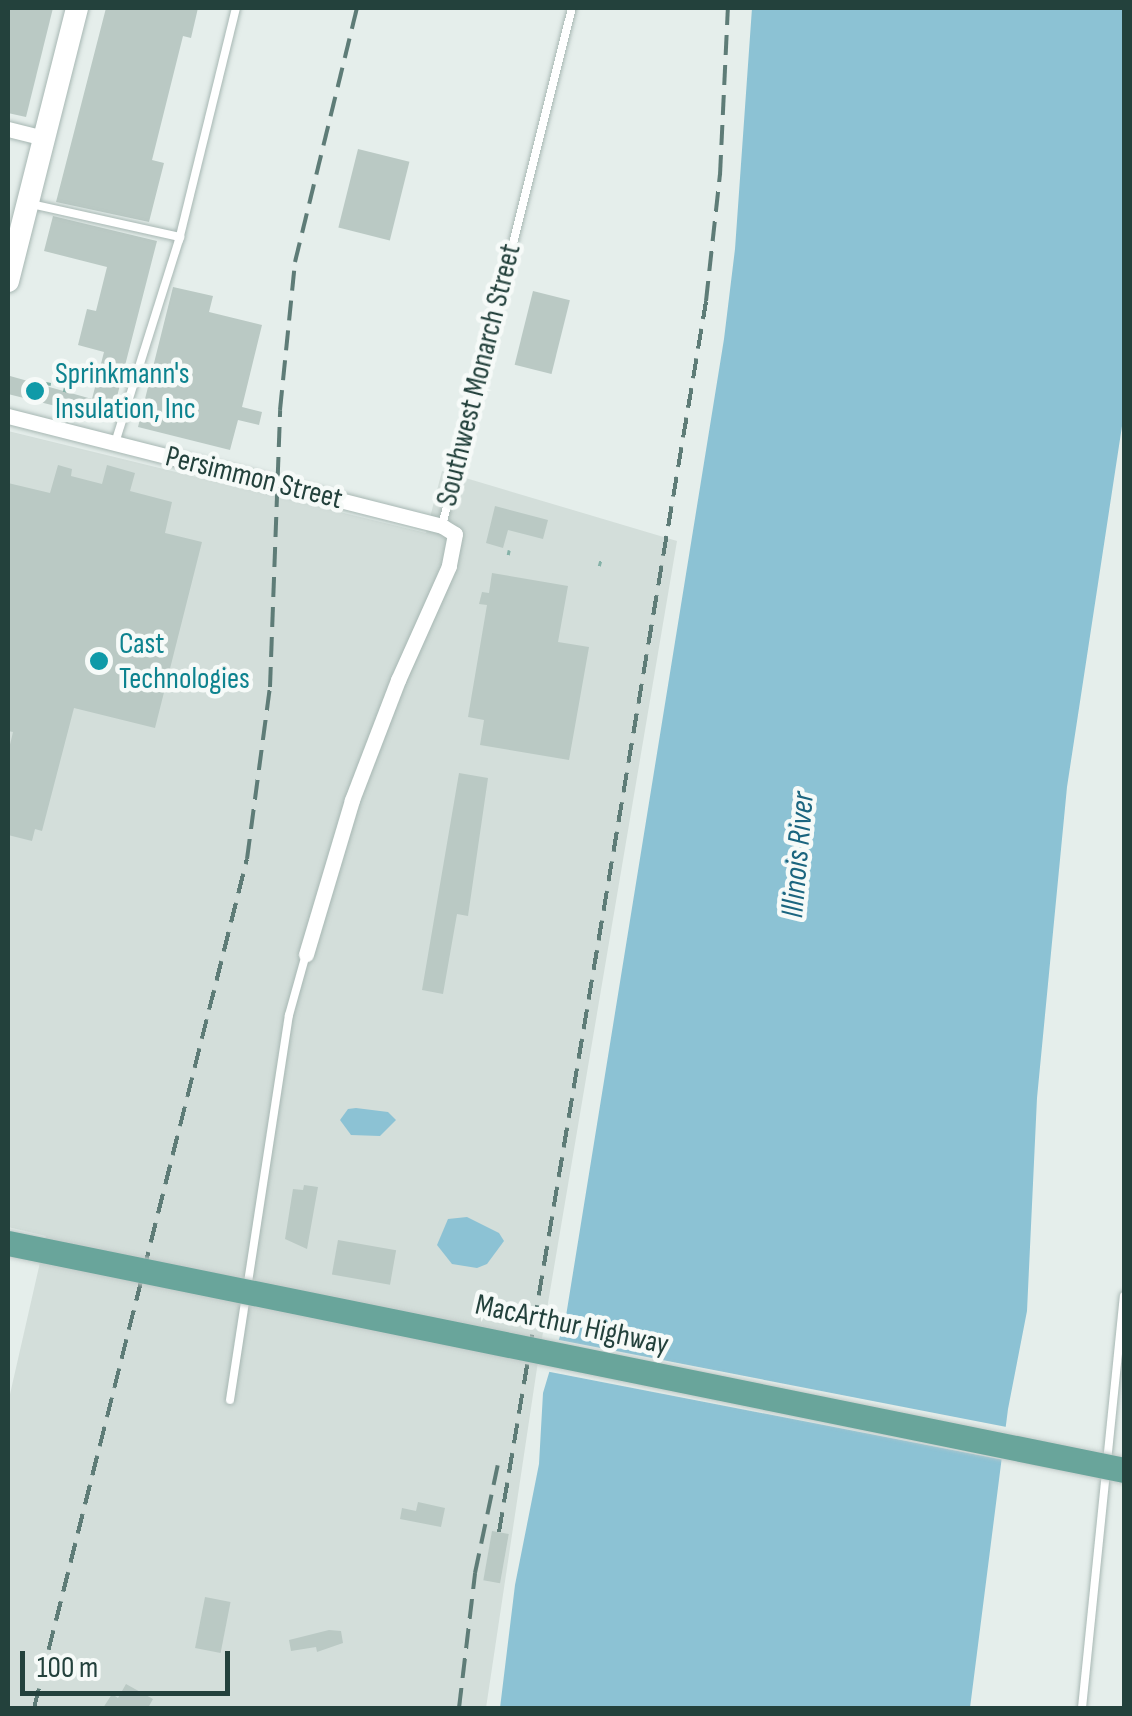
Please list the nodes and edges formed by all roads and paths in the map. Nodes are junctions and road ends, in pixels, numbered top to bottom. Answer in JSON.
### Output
{"nodes":[{"id":1,"x":77,"y":8,"type":"edge"},
{"id":2,"x":236,"y":8,"type":"edge"},
{"id":3,"x":572,"y":8,"type":"edge"},
{"id":4,"x":8,"y":128,"type":"edge"},
{"id":5,"x":43,"y":138,"type":"junction"},
{"id":6,"x":26,"y":204,"type":"junction"},
{"id":7,"x":180,"y":237,"type":"junction"},
{"id":8,"x":8,"y":281,"type":"edge"},
{"id":9,"x":8,"y":416,"type":"edge"},
{"id":10,"x":115,"y":443,"type":"junction"},
{"id":11,"x":442,"y":526,"type":"junction"},
{"id":12,"x":601,"y":559,"type":"dead end"},
{"id":13,"x":599,"y":566,"type":"dead end"},
{"id":14,"x":306,"y":954,"type":"joint"},
{"id":15,"x":8,"y":1243,"type":"edge"},
{"id":16,"x":1124,"y":1296,"type":"edge"},
{"id":17,"x":230,"y":1400,"type":"dead end"},
{"id":18,"x":1114,"y":1410,"type":"junction"},
{"id":19,"x":1124,"y":1412,"type":"edge"},
{"id":20,"x":1124,"y":1470,"type":"edge"},
{"id":21,"x":1082,"y":1708,"type":"edge"}],
"edges":[{"from":1,"to":5,"type":"street"},
{"from":2,"to":7,"type":"lane"},
{"from":3,"to":11,"type":"lane","name":"Southwest Monarch Street"},
{"from":4,"to":5,"type":"street"},
{"from":5,"to":6,"type":"street"},
{"from":6,"to":7,"type":"lane"},
{"from":6,"to":8,"type":"street"},
{"from":7,"to":10,"type":"lane"},
{"from":9,"to":10,"type":"street","name":"Persimmon Street"},
{"from":10,"to":11,"type":"street","name":"Persimmon Street"},
{"from":11,"to":14,"type":"street","name":"Southwest Monarch Street"},
{"from":12,"to":13,"type":"path"},
{"from":14,"to":17,"type":"lane"},
{"from":15,"to":20,"type":"main road","name":"MacArthur Highway","bridge":true},
{"from":16,"to":18,"type":"lane"},
{"from":18,"to":19,"type":"lane"},
{"from":18,"to":21,"type":"lane"}]}
